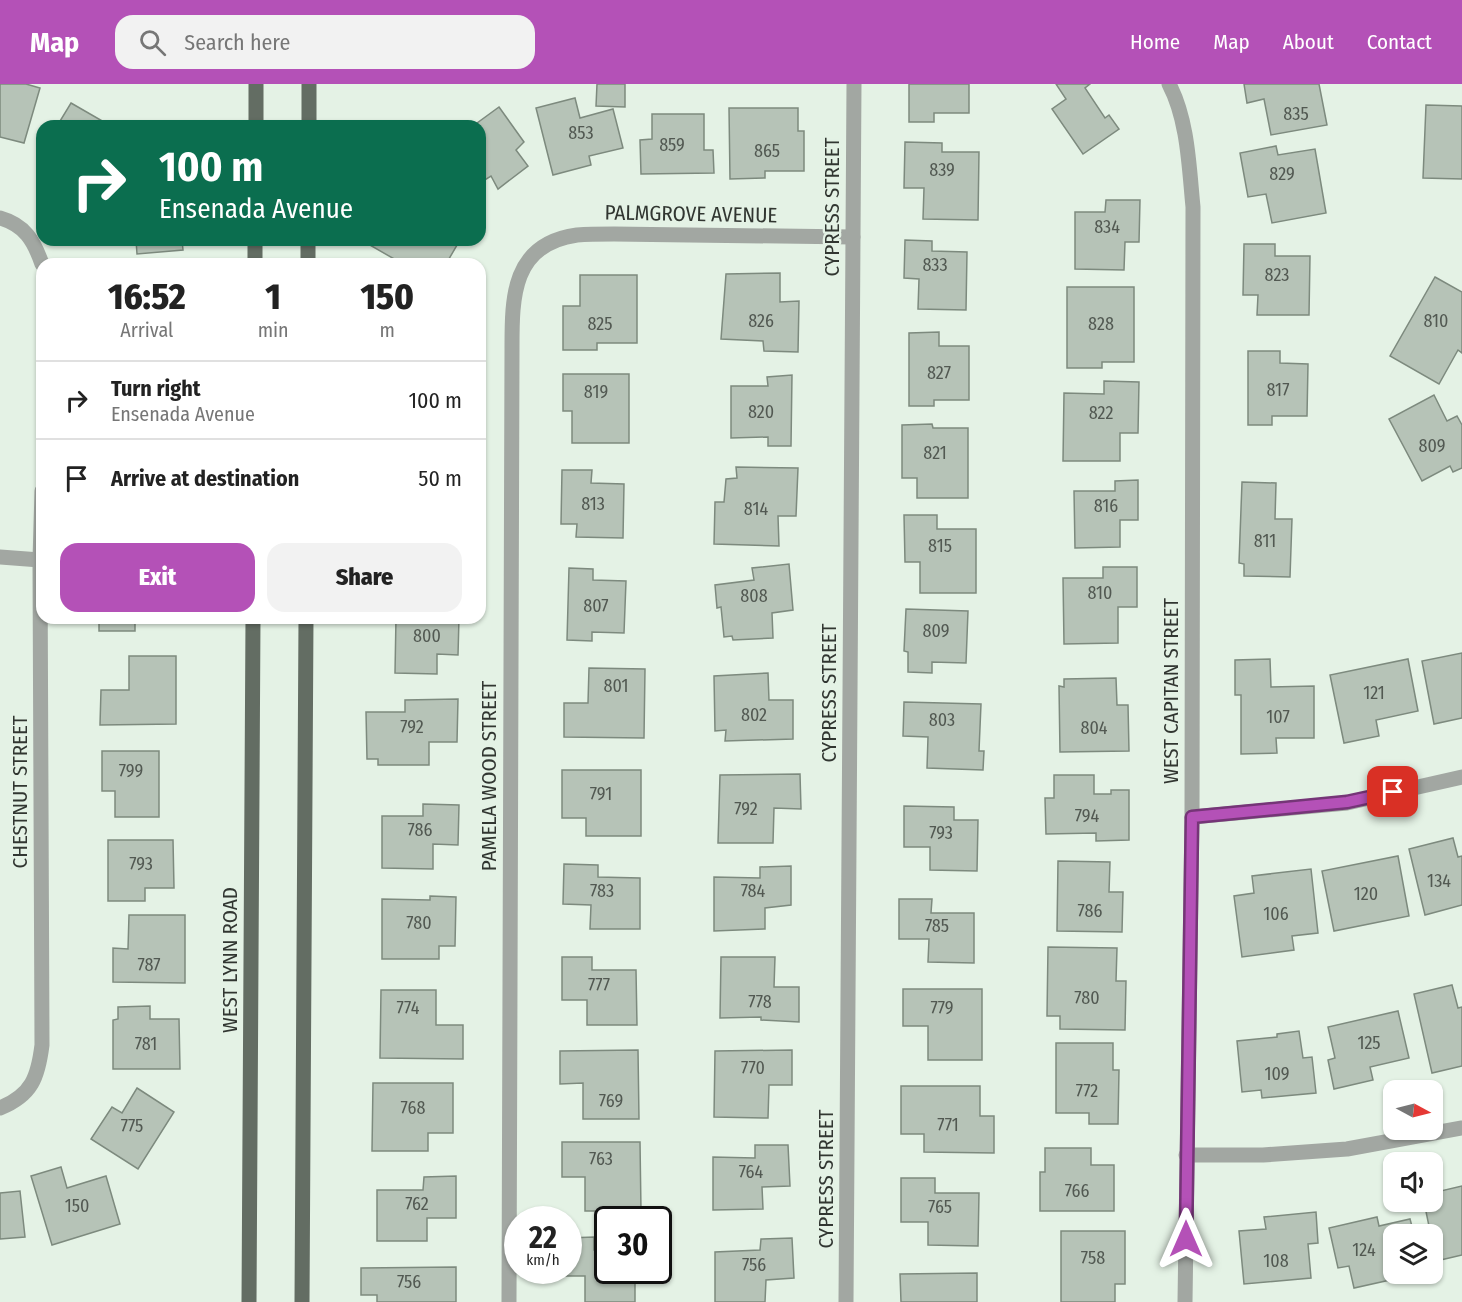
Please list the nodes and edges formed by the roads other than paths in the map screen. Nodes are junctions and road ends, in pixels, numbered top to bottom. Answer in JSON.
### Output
{"nodes":[{"id":1,"x":256,"y":84,"type":"edge"},
{"id":2,"x":309,"y":84,"type":"edge"},
{"id":3,"x":854,"y":84,"type":"edge"},
{"id":4,"x":1169,"y":84,"type":"edge"},
{"id":5,"x":256,"y":120,"type":"edge"},
{"id":6,"x":309,"y":120,"type":"edge"},
{"id":7,"x":0,"y":218,"type":"edge"},
{"id":8,"x":853,"y":237,"type":"junction"},
{"id":9,"x":534,"y":255,"type":"joint"},
{"id":10,"x":40,"y":258,"type":"edge"},
{"id":11,"x":0,"y":557,"type":"edge"},
{"id":12,"x":36,"y":560,"type":"edge"},
{"id":13,"x":40,"y":624,"type":"edge"},
{"id":14,"x":253,"y":624,"type":"edge"},
{"id":15,"x":306,"y":624,"type":"edge"},
{"id":16,"x":1462,"y":777,"type":"edge"},
{"id":17,"x":1192,"y":817,"type":"junction"},
{"id":18,"x":0,"y":1108,"type":"edge"},
{"id":19,"x":1462,"y":1128,"type":"edge"},
{"id":20,"x":1186,"y":1155,"type":"junction"},
{"id":21,"x":249,"y":1302,"type":"edge"},
{"id":22,"x":302,"y":1302,"type":"edge"},
{"id":23,"x":508,"y":1302,"type":"edge"},
{"id":24,"x":846,"y":1302,"type":"edge"},
{"id":25,"x":1185,"y":1302,"type":"edge"}],
"edges":[{"from":1,"to":5,"type":"main road"},
{"from":2,"to":6,"type":"main road"},
{"from":3,"to":8,"type":"street","name":"CYPRESS STREET"},
{"from":4,"to":17,"type":"street","name":"WEST CAPITAN STREET"},
{"from":7,"to":10,"type":"street"},
{"from":8,"to":9,"type":"street","name":"PALMGROVE AVENUE"},
{"from":8,"to":24,"type":"street","name":"CYPRESS STREET"},
{"from":9,"to":23,"type":"street","name":"PAMELA WOOD STREET"},
{"from":11,"to":12,"type":"street"},
{"from":13,"to":18,"type":"street","name":"CHESTNUT STREET"},
{"from":14,"to":21,"type":"main road","name":"WEST LYNN ROAD"},
{"from":15,"to":22,"type":"main road"},
{"from":16,"to":17,"type":"street"},
{"from":17,"to":20,"type":"street","name":"WEST CAPITAN STREET"},
{"from":19,"to":20,"type":"street"},
{"from":20,"to":25,"type":"street","name":"WEST CAPITAN STREET"}]}
